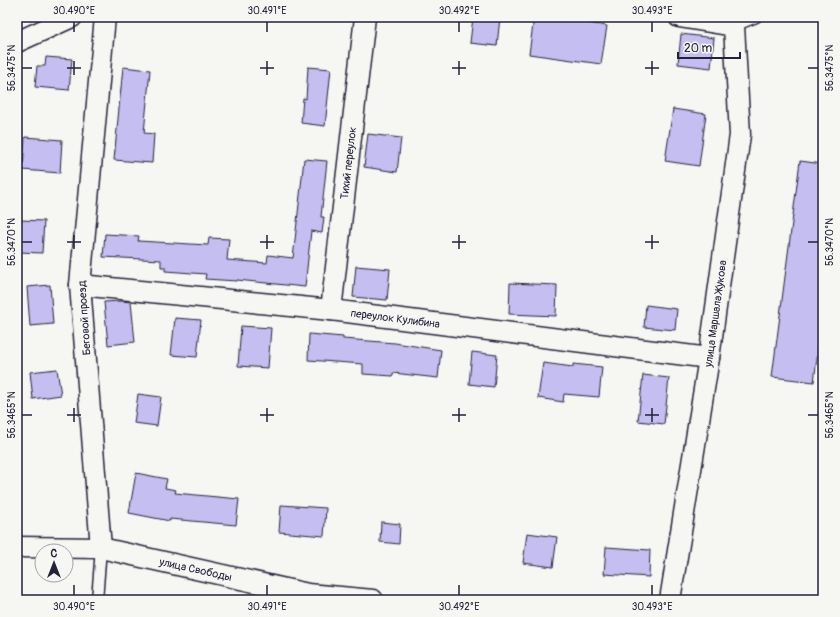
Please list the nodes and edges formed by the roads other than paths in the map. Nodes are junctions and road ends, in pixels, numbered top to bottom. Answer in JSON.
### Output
{"nodes":[{"id":1,"x":72,"y":17,"type":"edge"},
{"id":2,"x":105,"y":17,"type":"edge"},
{"id":3,"x":365,"y":17,"type":"edge"},
{"id":4,"x":679,"y":17,"type":"edge"},
{"id":5,"x":756,"y":17,"type":"edge"},
{"id":6,"x":734,"y":26,"type":"junction"},
{"id":7,"x":17,"y":42,"type":"edge"},
{"id":8,"x":80,"y":285,"type":"junction"},
{"id":9,"x":332,"y":310,"type":"junction"},
{"id":10,"x":709,"y":358,"type":"junction"},
{"id":11,"x":17,"y":547,"type":"edge"},
{"id":12,"x":101,"y":548,"type":"junction"},
{"id":13,"x":97,"y":600,"type":"edge"},
{"id":14,"x":373,"y":600,"type":"edge"},
{"id":15,"x":670,"y":600,"type":"edge"}],
"edges":[{"from":1,"to":7,"type":"street"},
{"from":2,"to":8,"type":"street","name":"Беговой проезд"},
{"from":3,"to":9,"type":"street","name":"Тихий переулок"},
{"from":4,"to":6,"type":"street"},
{"from":5,"to":6,"type":"lane"},
{"from":6,"to":10,"type":"street","name":"улица Маршала Жукова"},
{"from":8,"to":9,"type":"street","name":"переулок Кулибина"},
{"from":8,"to":12,"type":"street","name":"Беговой проезд"},
{"from":9,"to":10,"type":"street","name":"переулок Кулибина"},
{"from":10,"to":15,"type":"street","name":"улица Маршала Жукова"},
{"from":11,"to":12,"type":"street","name":"улица Свободы"},
{"from":12,"to":13,"type":"lane"},
{"from":12,"to":14,"type":"street","name":"улица Свободы"}]}
